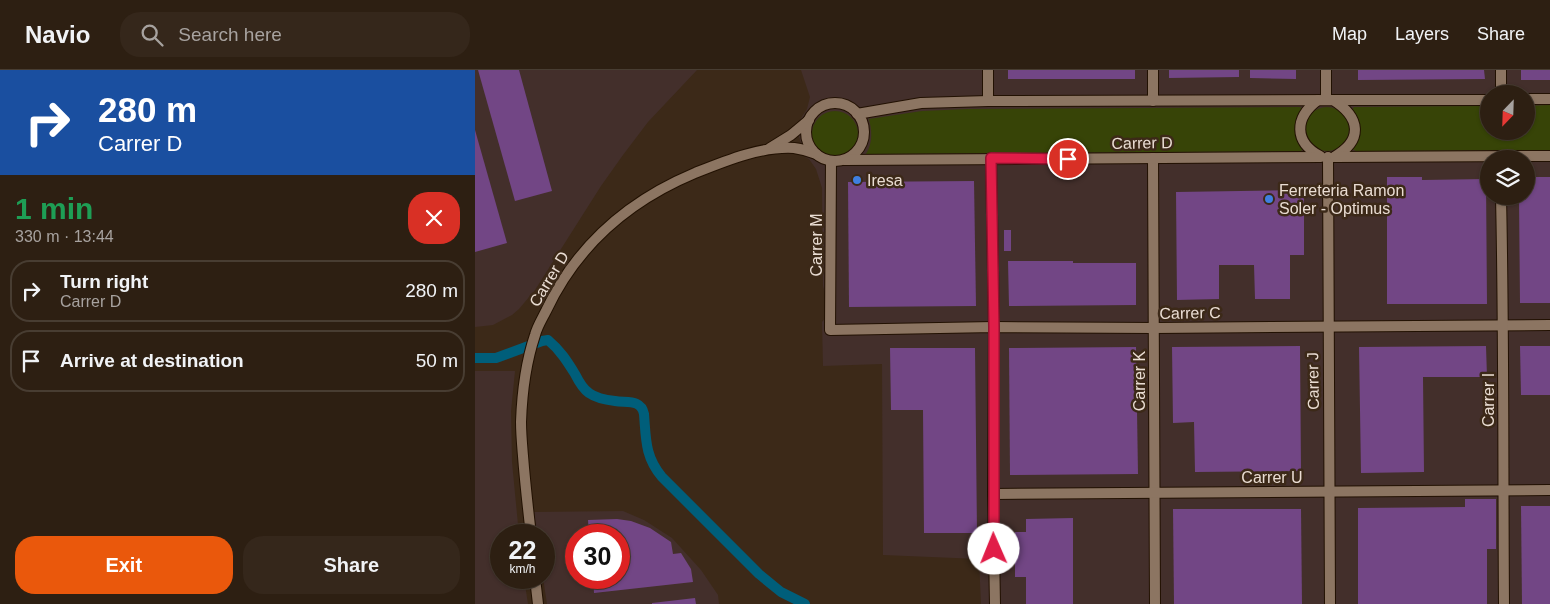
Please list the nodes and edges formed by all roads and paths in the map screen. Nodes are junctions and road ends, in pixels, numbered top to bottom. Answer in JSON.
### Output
{"nodes":[{"id":1,"x":988,"y":70,"type":"edge"},
{"id":2,"x":1153,"y":70,"type":"edge"},
{"id":3,"x":1326,"y":70,"type":"edge"},
{"id":4,"x":1501,"y":70,"type":"edge"},
{"id":5,"x":1501,"y":85,"type":"edge"},
{"id":6,"x":1535,"y":99,"type":"edge"},
{"id":7,"x":1550,"y":99,"type":"edge"},
{"id":8,"x":988,"y":100,"type":"junction"},
{"id":9,"x":1326,"y":100,"type":"junction"},
{"id":10,"x":1480,"y":100,"type":"edge"},
{"id":11,"x":1153,"y":101,"type":"junction"},
{"id":12,"x":857,"y":114,"type":"junction"},
{"id":13,"x":809,"y":119,"type":"junction"},
{"id":14,"x":769,"y":149,"type":"junction"},
{"id":15,"x":816,"y":154,"type":"junction"},
{"id":16,"x":1535,"y":156,"type":"edge"},
{"id":17,"x":1550,"y":156,"type":"edge"},
{"id":18,"x":1328,"y":157,"type":"junction"},
{"id":19,"x":1480,"y":157,"type":"edge"},
{"id":20,"x":991,"y":158,"type":"junction"},
{"id":21,"x":1153,"y":158,"type":"junction"},
{"id":22,"x":844,"y":160,"type":"junction"},
{"id":23,"x":831,"y":161,"type":"junction"},
{"id":24,"x":1501,"y":205,"type":"edge"},
{"id":25,"x":1550,"y":325,"type":"edge"},
{"id":26,"x":1328,"y":326,"type":"junction"},
{"id":27,"x":1504,"y":326,"type":"junction"},
{"id":28,"x":994,"y":327,"type":"junction"},
{"id":29,"x":1154,"y":328,"type":"junction"},
{"id":30,"x":830,"y":330,"type":"joint"},
{"id":31,"x":1503,"y":490,"type":"junction"},
{"id":32,"x":1550,"y":490,"type":"edge"},
{"id":33,"x":1330,"y":492,"type":"junction"},
{"id":34,"x":1155,"y":493,"type":"junction"},
{"id":35,"x":993,"y":494,"type":"junction"},
{"id":36,"x":530,"y":524,"type":"edge"},
{"id":37,"x":536,"y":589,"type":"edge"},
{"id":38,"x":538,"y":604,"type":"edge"},
{"id":39,"x":995,"y":604,"type":"edge"},
{"id":40,"x":1155,"y":604,"type":"edge"},
{"id":41,"x":1330,"y":604,"type":"edge"},
{"id":42,"x":1504,"y":604,"type":"edge"}],
"edges":[{"from":1,"to":8,"type":"street"},
{"from":2,"to":11,"type":"street"},
{"from":3,"to":9,"type":"street"},
{"from":4,"to":5,"type":"street"},
{"from":6,"to":7,"type":"street"},
{"from":8,"to":11,"type":"street"},
{"from":8,"to":12,"type":"street"},
{"from":9,"to":10,"type":"street"},
{"from":9,"to":11,"type":"street"},
{"from":9,"to":18,"type":"street"},
{"from":9,"to":18,"type":"street"},
{"from":12,"to":13,"type":"street"},
{"from":12,"to":22,"type":"street"},
{"from":13,"to":14,"type":"street","name":"Carrer D"},
{"from":13,"to":15,"type":"street"},
{"from":14,"to":15,"type":"street","name":"Carrer D"},
{"from":14,"to":36,"type":"street","name":"Carrer D"},
{"from":15,"to":23,"type":"street"},
{"from":16,"to":17,"type":"street","name":"Carrer D"},
{"from":18,"to":19,"type":"street","name":"Carrer D"},
{"from":18,"to":21,"type":"street","name":"Carrer D"},
{"from":18,"to":26,"type":"street","name":"Carrer J"},
{"from":20,"to":21,"type":"street","name":"Carrer D"},
{"from":20,"to":22,"type":"street","name":"Carrer D"},
{"from":20,"to":28,"type":"street"},
{"from":21,"to":29,"type":"street","name":"Carrer K"},
{"from":22,"to":23,"type":"street"},
{"from":23,"to":30,"type":"street","name":"Carrer M"},
{"from":24,"to":27,"type":"street","name":"Carrer I"},
{"from":25,"to":27,"type":"street","name":"Carrer C"},
{"from":26,"to":27,"type":"street","name":"Carrer C"},
{"from":26,"to":29,"type":"street","name":"Carrer C"},
{"from":26,"to":33,"type":"street","name":"Carrer J"},
{"from":27,"to":31,"type":"street","name":"Carrer I"},
{"from":28,"to":29,"type":"street","name":"Carrer C"},
{"from":28,"to":30,"type":"street","name":"Carrer C"},
{"from":28,"to":35,"type":"street"},
{"from":29,"to":34,"type":"street","name":"Carrer K"},
{"from":31,"to":32,"type":"street","name":"Carrer U"},
{"from":31,"to":33,"type":"street","name":"Carrer U"},
{"from":31,"to":42,"type":"street","name":"Carrer I"},
{"from":33,"to":34,"type":"street","name":"Carrer U"},
{"from":33,"to":41,"type":"street","name":"Carrer J"},
{"from":34,"to":35,"type":"street","name":"Carrer U"},
{"from":34,"to":40,"type":"street","name":"Carrer K"},
{"from":35,"to":39,"type":"street"},
{"from":37,"to":38,"type":"street"}]}
